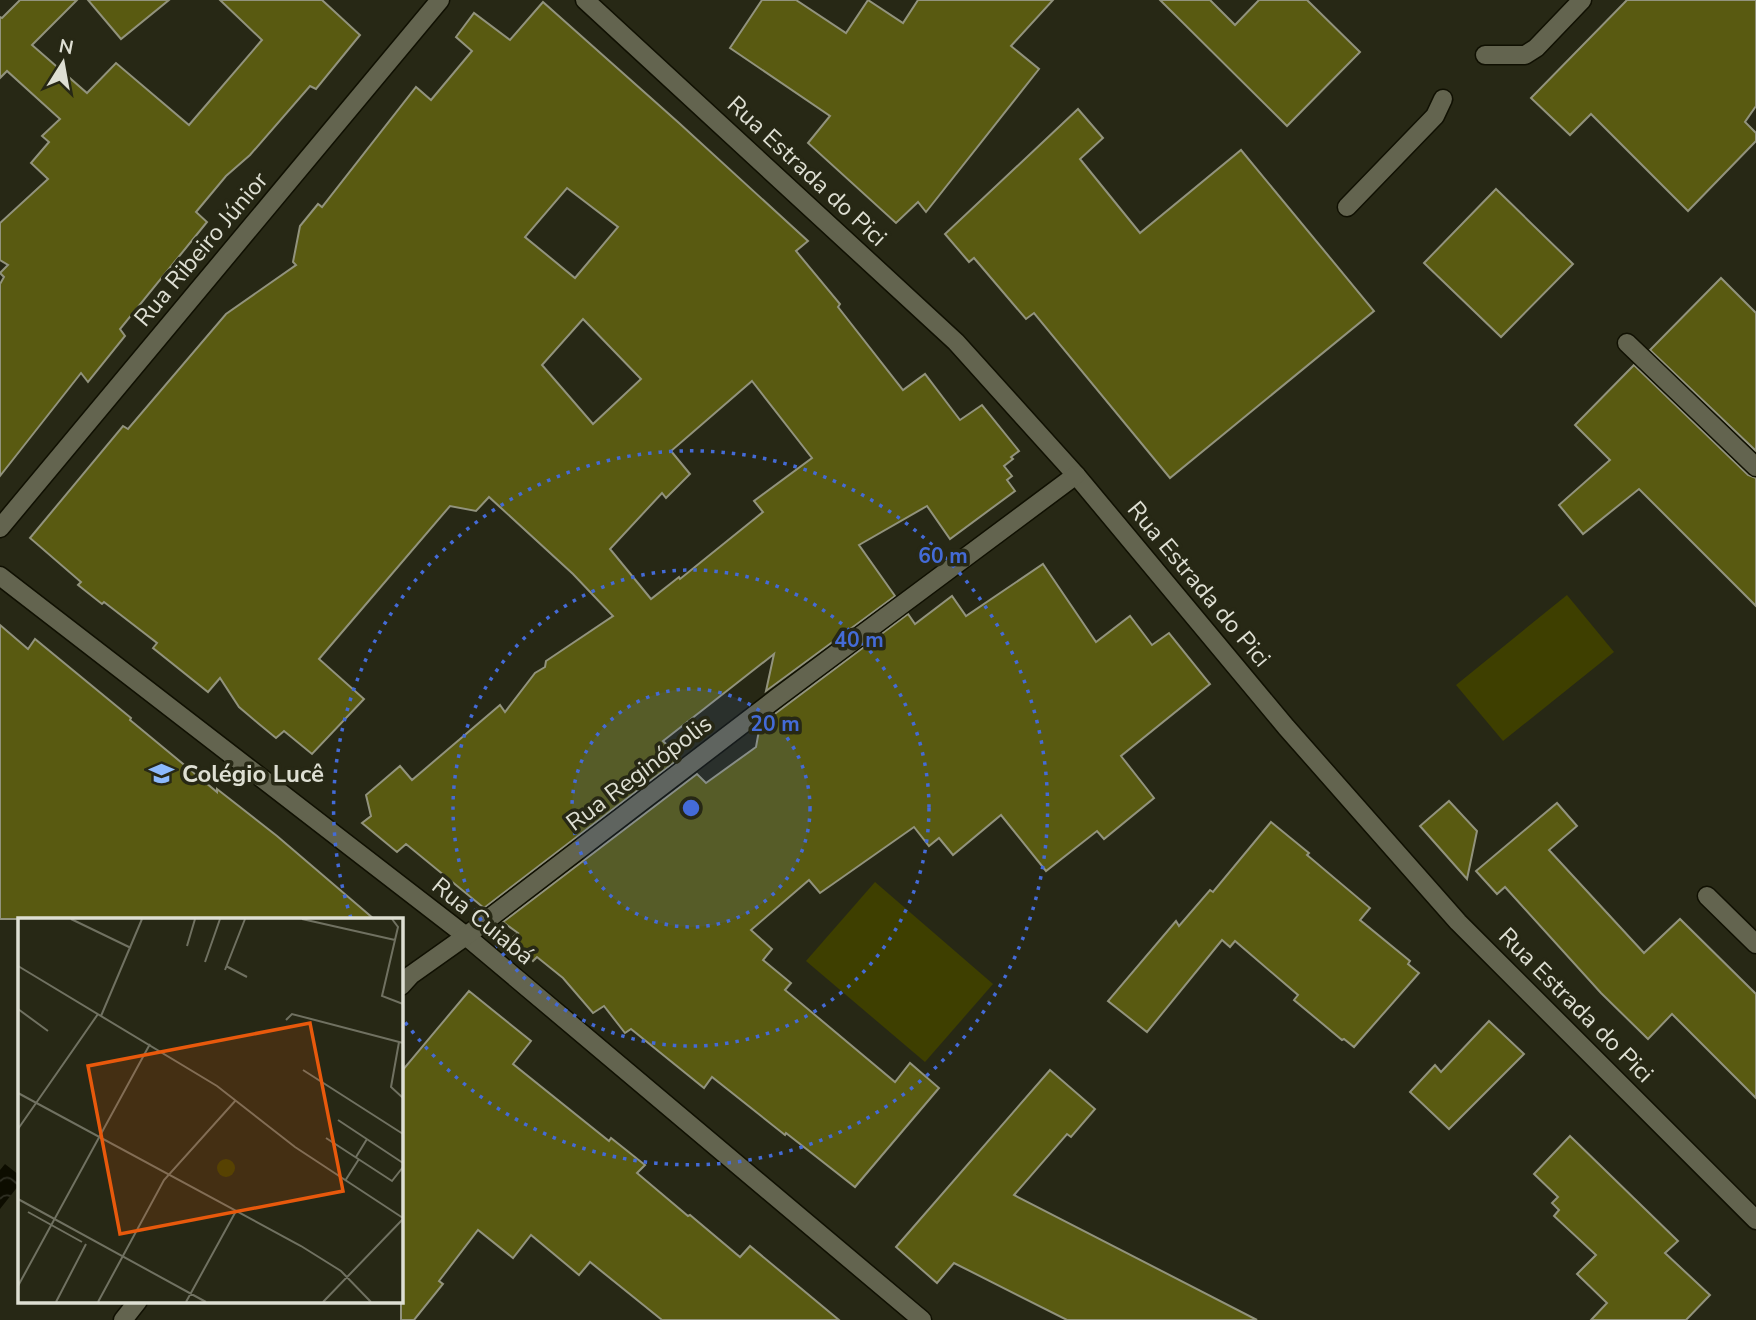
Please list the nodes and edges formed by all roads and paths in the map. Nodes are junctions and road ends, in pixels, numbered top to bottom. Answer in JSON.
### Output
{"nodes":[{"id":1,"x":440,"y":0,"type":"edge"},
{"id":2,"x":585,"y":0,"type":"edge"},
{"id":3,"x":1583,"y":0,"type":"edge"},
{"id":4,"x":1485,"y":55,"type":"dead end"},
{"id":5,"x":1443,"y":99,"type":"dead end"},
{"id":6,"x":1347,"y":206,"type":"dead end"},
{"id":7,"x":1627,"y":343,"type":"dead end"},
{"id":8,"x":1756,"y":467,"type":"edge"},
{"id":9,"x":1076,"y":475,"type":"junction"},
{"id":10,"x":0,"y":528,"type":"edge"},
{"id":11,"x":0,"y":576,"type":"edge"},
{"id":12,"x":1707,"y":896,"type":"dead end"},
{"id":13,"x":466,"y":936,"type":"junction"},
{"id":14,"x":1756,"y":944,"type":"edge"},
{"id":15,"x":402,"y":985,"type":"edge"},
{"id":16,"x":1756,"y":1220,"type":"edge"},
{"id":17,"x":137,"y":1302,"type":"edge"},
{"id":18,"x":916,"y":1318,"type":"edge"},
{"id":19,"x":123,"y":1320,"type":"edge"}],
"edges":[{"from":1,"to":10,"type":"street","name":"Rua Ribeiro Júnior"},
{"from":2,"to":9,"type":"street","name":"Rua Estrada do Pici"},
{"from":3,"to":4,"type":"street"},
{"from":5,"to":6,"type":"street"},
{"from":7,"to":8,"type":"street"},
{"from":9,"to":13,"type":"street","name":"Rua Reginópolis"},
{"from":9,"to":16,"type":"street","name":"Rua Estrada do Pici"},
{"from":11,"to":13,"type":"street","name":"Rua Cuiabá"},
{"from":12,"to":14,"type":"street"},
{"from":13,"to":15,"type":"street","name":"Rua Reginópolis"},
{"from":13,"to":18,"type":"street","name":"Rua Cuiabá"},
{"from":17,"to":19,"type":"street"}]}
